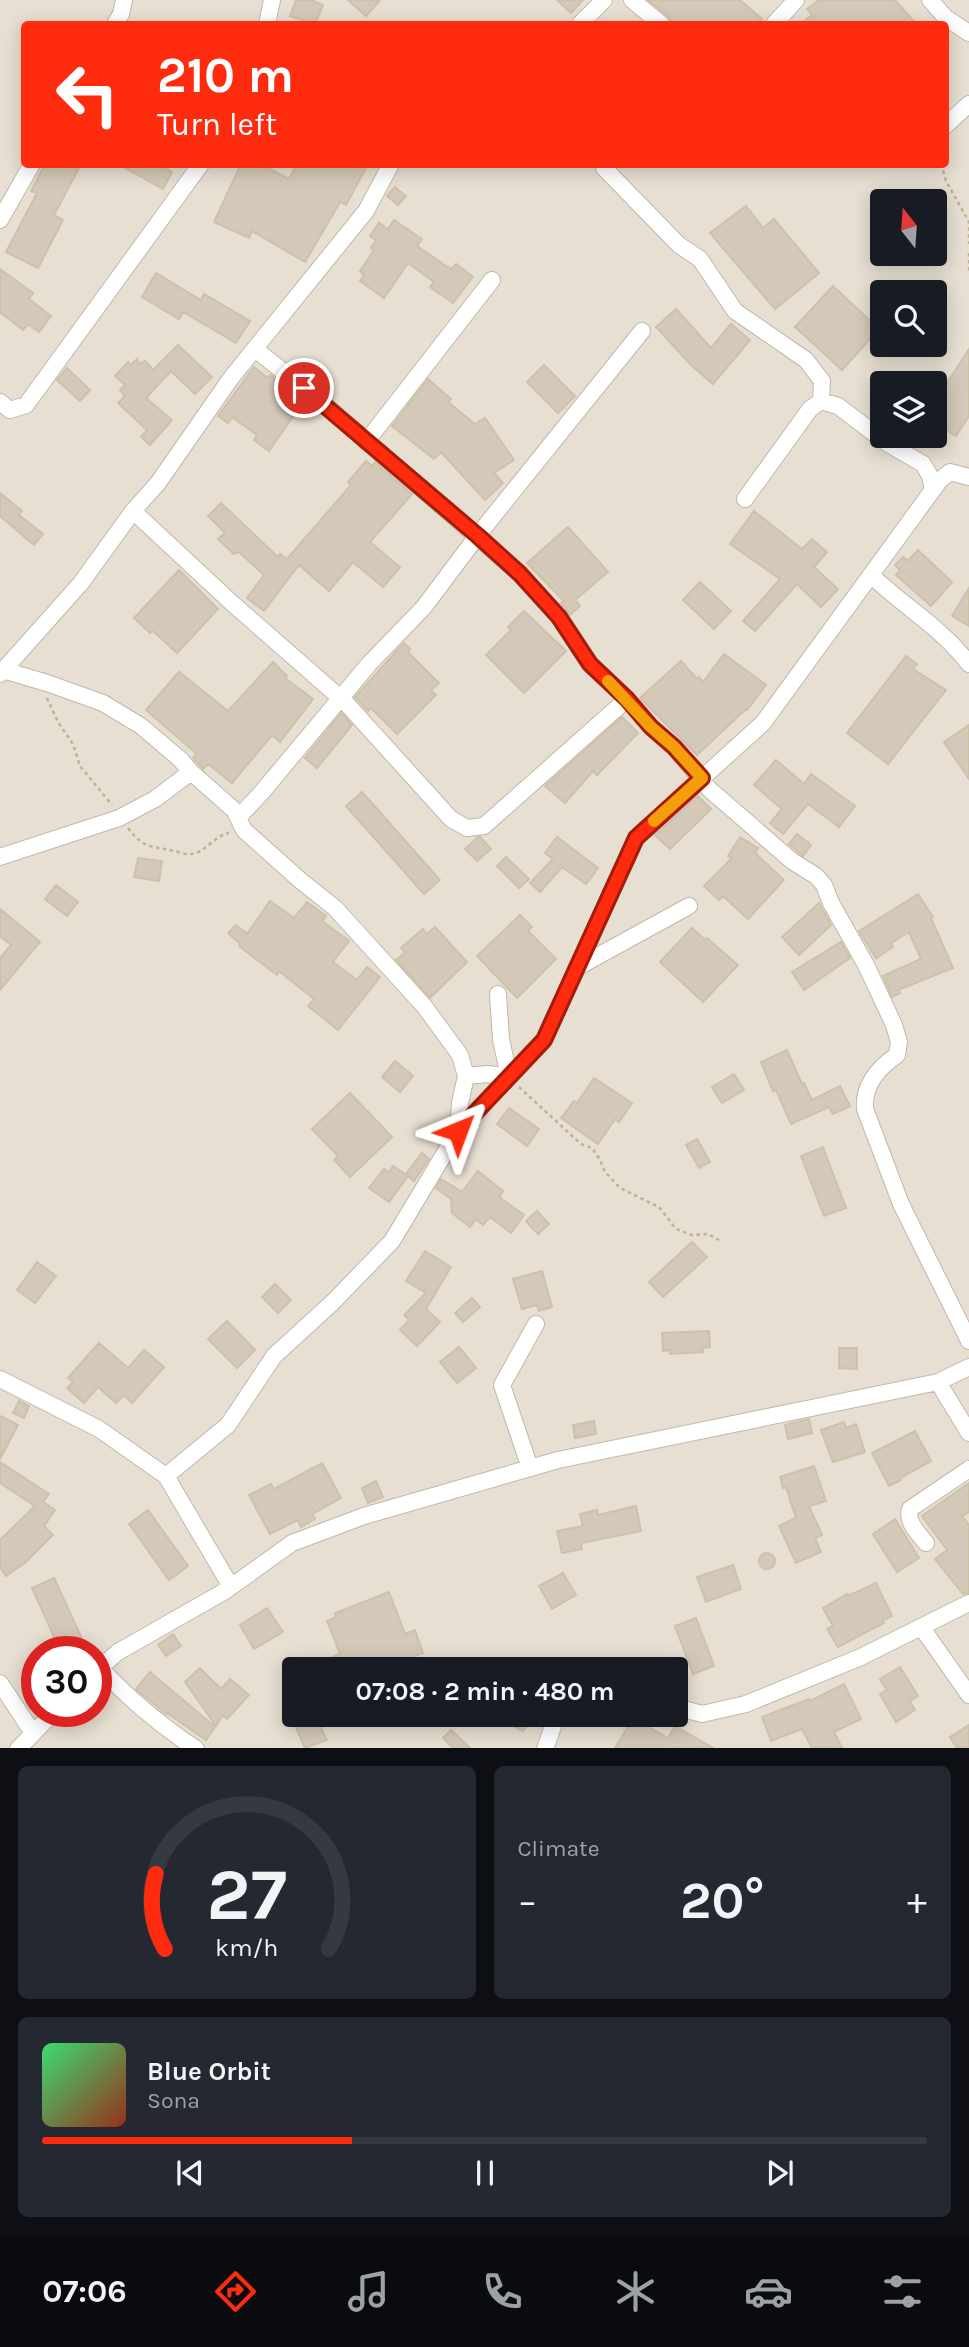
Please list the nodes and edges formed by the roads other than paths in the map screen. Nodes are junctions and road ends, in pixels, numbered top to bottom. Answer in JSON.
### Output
{"nodes":[{"id":1,"x":124,"y":0,"type":"edge"},
{"id":2,"x":272,"y":0,"type":"edge"},
{"id":3,"x":604,"y":0,"type":"edge"},
{"id":4,"x":632,"y":0,"type":"edge"},
{"id":5,"x":796,"y":0,"type":"edge"},
{"id":6,"x":930,"y":0,"type":"edge"},
{"id":7,"x":117,"y":21,"type":"edge"},
{"id":8,"x":268,"y":21,"type":"edge"},
{"id":9,"x":583,"y":21,"type":"edge"},
{"id":10,"x":657,"y":21,"type":"edge"},
{"id":11,"x":777,"y":21,"type":"edge"},
{"id":12,"x":969,"y":33,"type":"edge"},
{"id":13,"x":969,"y":104,"type":"edge"},
{"id":14,"x":949,"y":122,"type":"edge"},
{"id":15,"x":30,"y":168,"type":"edge"},
{"id":16,"x":198,"y":168,"type":"edge"},
{"id":17,"x":389,"y":168,"type":"edge"},
{"id":18,"x":604,"y":168,"type":"dead end"},
{"id":19,"x":0,"y":220,"type":"edge"},
{"id":20,"x":492,"y":280,"type":"dead end"},
{"id":21,"x":642,"y":331,"type":"dead end"},
{"id":22,"x":255,"y":349,"type":"junction"},
{"id":23,"x":821,"y":401,"type":"junction"},
{"id":24,"x":0,"y":402,"type":"edge"},
{"id":25,"x":366,"y":442,"type":"junction"},
{"id":26,"x":969,"y":477,"type":"edge"},
{"id":27,"x":933,"y":490,"type":"junction"},
{"id":28,"x":745,"y":499,"type":"dead end"},
{"id":29,"x":133,"y":511,"type":"junction"},
{"id":30,"x":478,"y":536,"type":"junction"},
{"id":31,"x":871,"y":575,"type":"junction"},
{"id":32,"x":969,"y":664,"type":"edge"},
{"id":33,"x":1,"y":672,"type":"edge"},
{"id":34,"x":339,"y":697,"type":"junction"},
{"id":35,"x":627,"y":699,"type":"junction"},
{"id":36,"x":191,"y":772,"type":"junction"},
{"id":37,"x":702,"y":778,"type":"junction"},
{"id":38,"x":241,"y":824,"type":"junction"},
{"id":39,"x":0,"y":857,"type":"edge"},
{"id":40,"x":689,"y":906,"type":"dead end"},
{"id":41,"x":576,"y":968,"type":"junction"},
{"id":42,"x":498,"y":995,"type":"dead end"},
{"id":43,"x":466,"y":1076,"type":"junction"},
{"id":44,"x":509,"y":1077,"type":"junction"},
{"id":45,"x":458,"y":1131,"type":"junction"},
{"id":46,"x":536,"y":1324,"type":"dead end"},
{"id":47,"x":969,"y":1341,"type":"edge"},
{"id":48,"x":969,"y":1367,"type":"edge"},
{"id":49,"x":0,"y":1379,"type":"edge"},
{"id":50,"x":938,"y":1382,"type":"junction"},
{"id":51,"x":969,"y":1433,"type":"edge"},
{"id":52,"x":530,"y":1468,"type":"junction"},
{"id":53,"x":969,"y":1469,"type":"edge"},
{"id":54,"x":166,"y":1476,"type":"junction"},
{"id":55,"x":926,"y":1543,"type":"dead end"},
{"id":56,"x":230,"y":1585,"type":"junction"},
{"id":57,"x":969,"y":1602,"type":"edge"},
{"id":58,"x":922,"y":1628,"type":"junction"},
{"id":59,"x":112,"y":1657,"type":"edge"},
{"id":60,"x":0,"y":1683,"type":"edge"},
{"id":61,"x":112,"y":1683,"type":"edge"},
{"id":62,"x":969,"y":1695,"type":"edge"},
{"id":63,"x":688,"y":1710,"type":"edge"},
{"id":64,"x":39,"y":1727,"type":"edge"},
{"id":65,"x":553,"y":1727,"type":"edge"},
{"id":66,"x":33,"y":1733,"type":"junction"},
{"id":67,"x":18,"y":1748,"type":"edge"},
{"id":68,"x":196,"y":1748,"type":"edge"},
{"id":69,"x":545,"y":1748,"type":"edge"}],
"edges":[{"from":1,"to":7,"type":"street"},
{"from":2,"to":8,"type":"street"},
{"from":3,"to":9,"type":"street"},
{"from":4,"to":10,"type":"street"},
{"from":5,"to":11,"type":"street"},
{"from":6,"to":12,"type":"street"},
{"from":13,"to":14,"type":"street"},
{"from":15,"to":19,"type":"street"},
{"from":16,"to":24,"type":"street"},
{"from":17,"to":22,"type":"street"},
{"from":18,"to":23,"type":"street"},
{"from":20,"to":25,"type":"street"},
{"from":21,"to":30,"type":"street"},
{"from":22,"to":25,"type":"street"},
{"from":22,"to":29,"type":"street"},
{"from":23,"to":27,"type":"street"},
{"from":23,"to":28,"type":"street"},
{"from":25,"to":30,"type":"street"},
{"from":26,"to":27,"type":"street"},
{"from":27,"to":31,"type":"street"},
{"from":29,"to":33,"type":"street"},
{"from":29,"to":34,"type":"street"},
{"from":30,"to":34,"type":"street"},
{"from":30,"to":35,"type":"street"},
{"from":31,"to":32,"type":"street"},
{"from":31,"to":37,"type":"street"},
{"from":33,"to":36,"type":"street"},
{"from":34,"to":35,"type":"street"},
{"from":34,"to":38,"type":"street"},
{"from":35,"to":37,"type":"street"},
{"from":36,"to":38,"type":"street"},
{"from":36,"to":39,"type":"street"},
{"from":37,"to":41,"type":"street"},
{"from":37,"to":47,"type":"street"},
{"from":38,"to":43,"type":"street"},
{"from":40,"to":41,"type":"street"},
{"from":41,"to":44,"type":"street"},
{"from":42,"to":44,"type":"street"},
{"from":43,"to":44,"type":"street"},
{"from":43,"to":45,"type":"street"},
{"from":44,"to":45,"type":"street"},
{"from":45,"to":54,"type":"street"},
{"from":46,"to":52,"type":"street"},
{"from":48,"to":50,"type":"street"},
{"from":49,"to":54,"type":"street"},
{"from":50,"to":51,"type":"street"},
{"from":50,"to":52,"type":"street"},
{"from":52,"to":56,"type":"street"},
{"from":53,"to":55,"type":"street"},
{"from":54,"to":56,"type":"street"},
{"from":56,"to":59,"type":"street"},
{"from":57,"to":58,"type":"street"},
{"from":58,"to":62,"type":"street"},
{"from":58,"to":63,"type":"street"},
{"from":60,"to":66,"type":"street"},
{"from":61,"to":68,"type":"street"},
{"from":64,"to":66,"type":"street"},
{"from":65,"to":69,"type":"street"},
{"from":66,"to":67,"type":"street"}]}
